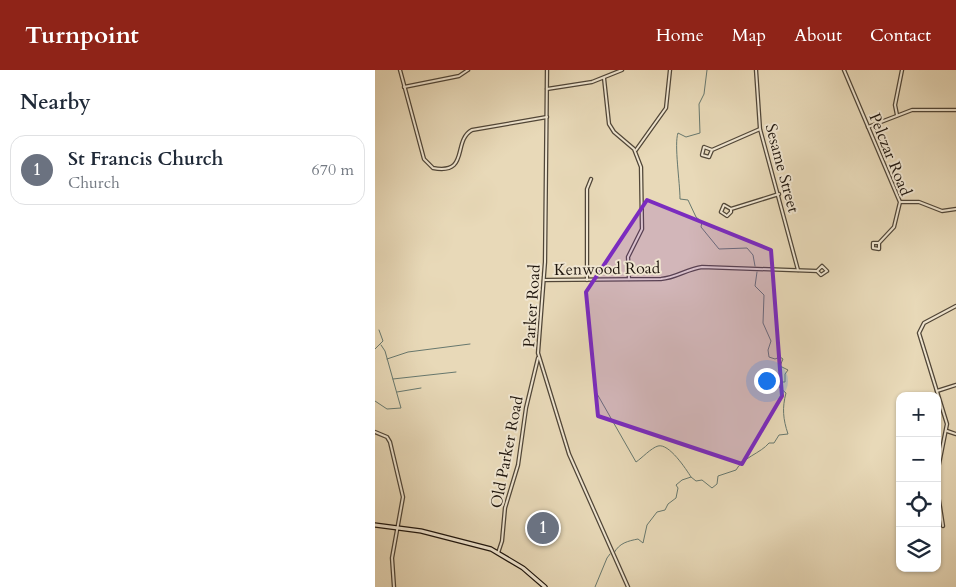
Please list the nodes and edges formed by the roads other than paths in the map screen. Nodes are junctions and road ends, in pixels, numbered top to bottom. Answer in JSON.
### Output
{"nodes":[{"id":1,"x":400,"y":70,"type":"edge"},
{"id":2,"x":468,"y":70,"type":"edge"},
{"id":3,"x":547,"y":70,"type":"edge"},
{"id":4,"x":622,"y":70,"type":"edge"},
{"id":5,"x":670,"y":70,"type":"edge"},
{"id":6,"x":756,"y":70,"type":"edge"},
{"id":7,"x":844,"y":70,"type":"edge"},
{"id":8,"x":902,"y":70,"type":"edge"},
{"id":9,"x":604,"y":78,"type":"junction"},
{"id":10,"x":404,"y":87,"type":"junction"},
{"id":11,"x":547,"y":90,"type":"junction"},
{"id":12,"x":956,"y":110,"type":"edge"},
{"id":13,"x":897,"y":115,"type":"junction"},
{"id":14,"x":547,"y":117,"type":"junction"},
{"id":15,"x":869,"y":127,"type":"junction"},
{"id":16,"x":760,"y":129,"type":"junction"},
{"id":17,"x":712,"y":150,"type":"junction"},
{"id":18,"x":635,"y":151,"type":"junction"},
{"id":19,"x":591,"y":179,"type":"dead end"},
{"id":20,"x":779,"y":194,"type":"junction"},
{"id":21,"x":899,"y":202,"type":"junction"},
{"id":22,"x":731,"y":209,"type":"junction"},
{"id":23,"x":956,"y":209,"type":"edge"},
{"id":24,"x":879,"y":243,"type":"dead end"},
{"id":25,"x":798,"y":270,"type":"junction"},
{"id":26,"x":817,"y":271,"type":"dead end"},
{"id":27,"x":545,"y":280,"type":"junction"},
{"id":28,"x":587,"y":280,"type":"junction"},
{"id":29,"x":629,"y":280,"type":"junction"},
{"id":30,"x":956,"y":306,"type":"edge"},
{"id":31,"x":539,"y":356,"type":"junction"},
{"id":32,"x":956,"y":385,"type":"edge"},
{"id":33,"x":937,"y":391,"type":"junction"},
{"id":34,"x":947,"y":431,"type":"junction"},
{"id":35,"x":375,"y":432,"type":"edge"},
{"id":36,"x":956,"y":434,"type":"edge"},
{"id":37,"x":941,"y":457,"type":"edge"},
{"id":38,"x":941,"y":513,"type":"edge"},
{"id":39,"x":375,"y":525,"type":"edge"},
{"id":40,"x":943,"y":526,"type":"dead end"},
{"id":41,"x":398,"y":528,"type":"junction"},
{"id":42,"x":498,"y":552,"type":"junction"},
{"id":43,"x":395,"y":587,"type":"edge"},
{"id":44,"x":545,"y":587,"type":"edge"},
{"id":45,"x":628,"y":587,"type":"edge"}],
"edges":[{"from":1,"to":10,"type":"street"},
{"from":2,"to":10,"type":"street"},
{"from":3,"to":11,"type":"street","name":"Parker Road"},
{"from":4,"to":9,"type":"street"},
{"from":5,"to":18,"type":"street"},
{"from":6,"to":16,"type":"street","name":"Sesame Street"},
{"from":7,"to":15,"type":"street","name":"Pelczar Road"},
{"from":8,"to":13,"type":"street"},
{"from":9,"to":11,"type":"street"},
{"from":9,"to":18,"type":"street"},
{"from":10,"to":14,"type":"street"},
{"from":11,"to":14,"type":"street","name":"Parker Road"},
{"from":12,"to":13,"type":"street"},
{"from":13,"to":15,"type":"street"},
{"from":14,"to":27,"type":"street","name":"Parker Road"},
{"from":15,"to":21,"type":"street","name":"Pelczar Road"},
{"from":16,"to":17,"type":"street"},
{"from":16,"to":20,"type":"street","name":"Sesame Street"},
{"from":17,"to":17,"type":"street"},
{"from":18,"to":29,"type":"street"},
{"from":19,"to":28,"type":"street"},
{"from":20,"to":22,"type":"street"},
{"from":20,"to":25,"type":"street","name":"Sesame Street"},
{"from":21,"to":23,"type":"street"},
{"from":21,"to":24,"type":"street","name":"Pelczar Road"},
{"from":22,"to":22,"type":"street"},
{"from":25,"to":26,"type":"street","name":"Kenwood Road"},
{"from":25,"to":29,"type":"street","name":"Kenwood Road"},
{"from":27,"to":28,"type":"street","name":"Kenwood Road"},
{"from":27,"to":31,"type":"street","name":"Parker Road"},
{"from":28,"to":29,"type":"street","name":"Kenwood Road"},
{"from":30,"to":33,"type":"street"},
{"from":31,"to":42,"type":"street","name":"Old Parker Road"},
{"from":31,"to":45,"type":"street","name":"Parker Road"},
{"from":32,"to":33,"type":"street"},
{"from":33,"to":34,"type":"street"},
{"from":34,"to":36,"type":"street"},
{"from":34,"to":37,"type":"street"},
{"from":35,"to":41,"type":"street"},
{"from":38,"to":40,"type":"street"},
{"from":39,"to":41,"type":"street"},
{"from":41,"to":42,"type":"street"},
{"from":41,"to":43,"type":"street"},
{"from":42,"to":44,"type":"street"}]}
